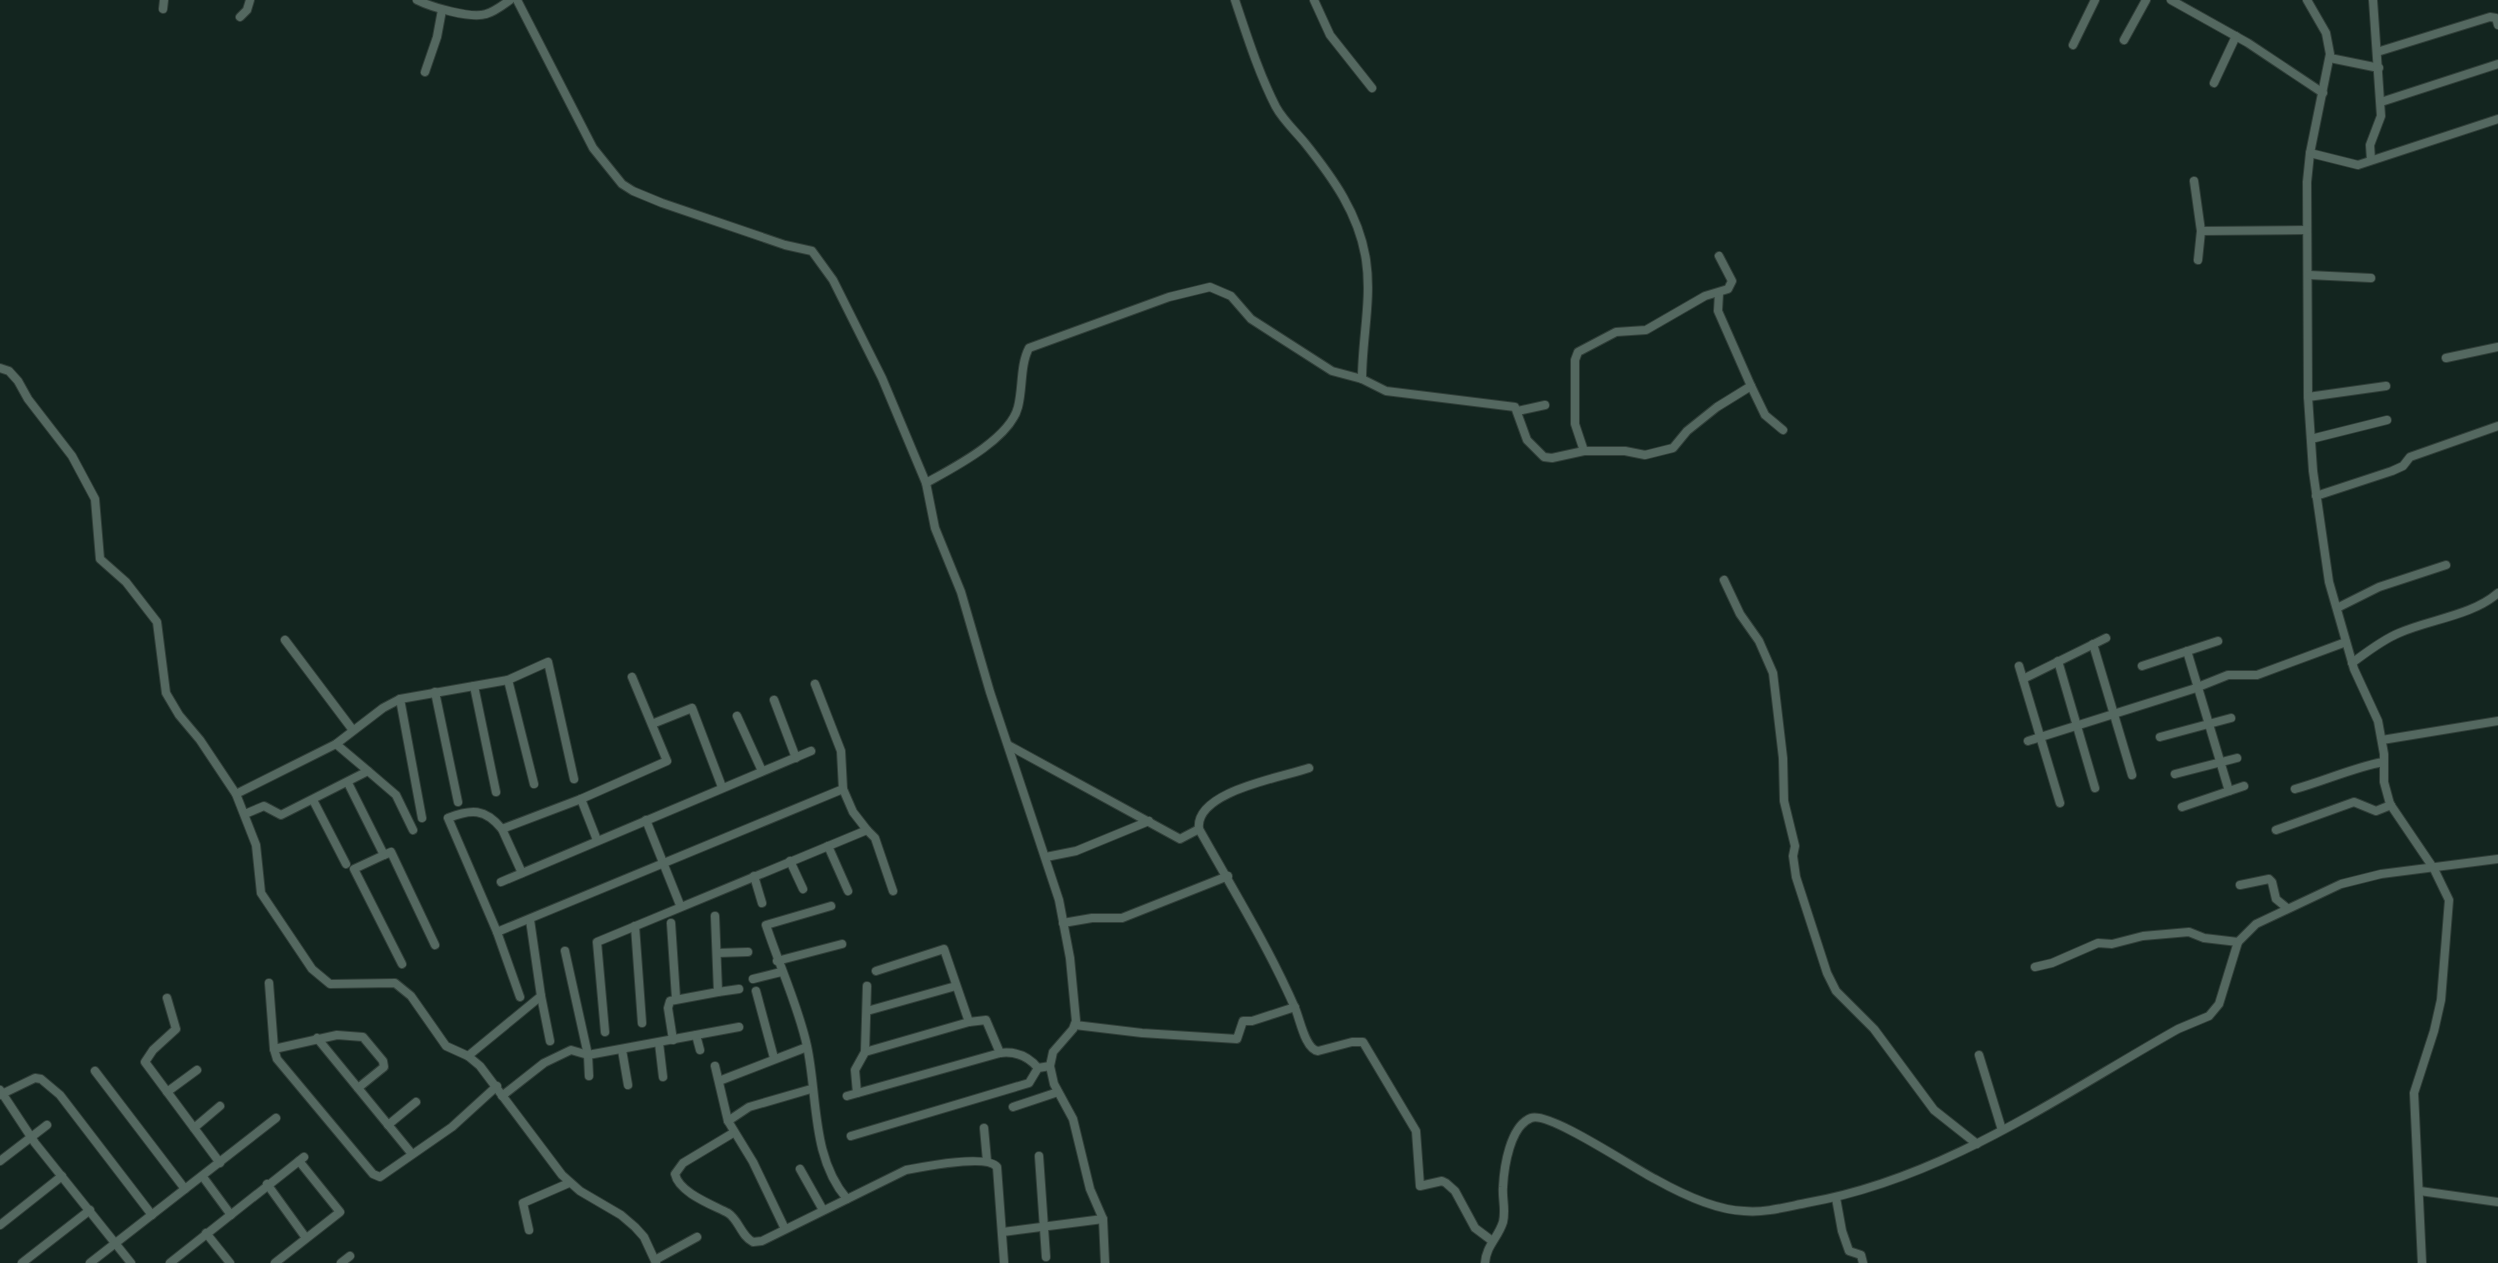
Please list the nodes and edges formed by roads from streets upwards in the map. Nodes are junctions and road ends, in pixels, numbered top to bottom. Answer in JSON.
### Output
{"nodes":[{"id":1,"x":250,"y":0,"type":"edge"},
{"id":2,"x":417,"y":0,"type":"edge"},
{"id":3,"x":510,"y":0,"type":"edge"},
{"id":4,"x":517,"y":0,"type":"edge"},
{"id":5,"x":1235,"y":0,"type":"edge"},
{"id":6,"x":1314,"y":0,"type":"edge"},
{"id":7,"x":2095,"y":0,"type":"edge"},
{"id":8,"x":2146,"y":0,"type":"edge"},
{"id":9,"x":2170,"y":0,"type":"edge"},
{"id":10,"x":2307,"y":0,"type":"edge"},
{"id":11,"x":2373,"y":0,"type":"edge"},
{"id":12,"x":442,"y":10,"type":"junction"},
{"id":13,"x":240,"y":17,"type":"dead end"},
{"id":14,"x":2498,"y":25,"type":"edge"},
{"id":15,"x":2236,"y":36,"type":"junction"},
{"id":16,"x":2124,"y":40,"type":"dead end"},
{"id":17,"x":2073,"y":45,"type":"dead end"},
{"id":18,"x":2377,"y":52,"type":"junction"},
{"id":19,"x":2330,"y":58,"type":"junction"},
{"id":20,"x":2498,"y":64,"type":"edge"},
{"id":21,"x":2379,"y":68,"type":"junction"},
{"id":22,"x":425,"y":72,"type":"dead end"},
{"id":23,"x":2214,"y":83,"type":"dead end"},
{"id":24,"x":1372,"y":88,"type":"dead end"},
{"id":25,"x":2323,"y":93,"type":"junction"},
{"id":26,"x":2381,"y":102,"type":"junction"},
{"id":27,"x":2498,"y":119,"type":"edge"},
{"id":28,"x":2310,"y":153,"type":"junction"},
{"id":29,"x":2371,"y":160,"type":"junction"},
{"id":30,"x":2194,"y":181,"type":"dead end"},
{"id":31,"x":2307,"y":230,"type":"junction"},
{"id":32,"x":2201,"y":231,"type":"junction"},
{"id":33,"x":1719,"y":256,"type":"dead end"},
{"id":34,"x":2198,"y":260,"type":"dead end"},
{"id":35,"x":2309,"y":275,"type":"junction"},
{"id":36,"x":2371,"y":278,"type":"dead end"},
{"id":37,"x":1719,"y":293,"type":"junction"},
{"id":38,"x":2498,"y":347,"type":"edge"},
{"id":39,"x":2446,"y":358,"type":"dead end"},
{"id":40,"x":0,"y":368,"type":"edge"},
{"id":41,"x":1362,"y":379,"type":"junction"},
{"id":42,"x":1751,"y":386,"type":"junction"},
{"id":43,"x":2386,"y":386,"type":"dead end"},
{"id":44,"x":2308,"y":397,"type":"junction"},
{"id":45,"x":1545,"y":405,"type":"dead end"},
{"id":46,"x":1518,"y":411,"type":"junction"},
{"id":47,"x":2387,"y":420,"type":"dead end"},
{"id":48,"x":2498,"y":426,"type":"edge"},
{"id":49,"x":1783,"y":430,"type":"dead end"},
{"id":50,"x":2311,"y":439,"type":"junction"},
{"id":51,"x":1584,"y":451,"type":"junction"},
{"id":52,"x":926,"y":483,"type":"junction"},
{"id":53,"x":2316,"y":496,"type":"junction"},
{"id":54,"x":2446,"y":565,"type":"dead end"},
{"id":55,"x":1724,"y":580,"type":"dead end"},
{"id":56,"x":2498,"y":593,"type":"edge"},
{"id":57,"x":2337,"y":608,"type":"junction"},
{"id":58,"x":2106,"y":638,"type":"dead end"},
{"id":59,"x":285,"y":640,"type":"dead end"},
{"id":60,"x":2218,"y":641,"type":"dead end"},
{"id":61,"x":2346,"y":642,"type":"junction"},
{"id":62,"x":2093,"y":644,"type":"junction"},
{"id":63,"x":2187,"y":651,"type":"junction"},
{"id":64,"x":2058,"y":661,"type":"junction"},
{"id":65,"x":2352,"y":663,"type":"junction"},
{"id":66,"x":2019,"y":666,"type":"dead end"},
{"id":67,"x":2142,"y":666,"type":"dead end"},
{"id":68,"x":632,"y":677,"type":"dead end"},
{"id":69,"x":2023,"y":679,"type":"junction"},
{"id":70,"x":507,"y":681,"type":"junction"},
{"id":71,"x":815,"y":684,"type":"dead end"},
{"id":72,"x":474,"y":686,"type":"junction"},
{"id":73,"x":2197,"y":688,"type":"junction"},
{"id":74,"x":435,"y":692,"type":"junction"},
{"id":75,"x":400,"y":699,"type":"junction"},
{"id":76,"x":774,"y":700,"type":"dead end"},
{"id":77,"x":2115,"y":714,"type":"junction"},
{"id":78,"x":737,"y":716,"type":"dead end"},
{"id":79,"x":2231,"y":718,"type":"dead end"},
{"id":80,"x":2498,"y":721,"type":"edge"},
{"id":81,"x":652,"y":724,"type":"junction"},
{"id":82,"x":2209,"y":724,"type":"junction"},
{"id":83,"x":2076,"y":726,"type":"junction"},
{"id":84,"x":352,"y":729,"type":"junction"},
{"id":85,"x":2040,"y":737,"type":"junction"},
{"id":86,"x":2160,"y":737,"type":"dead end"},
{"id":87,"x":2382,"y":740,"type":"junction"},
{"id":88,"x":2028,"y":741,"type":"dead end"},
{"id":89,"x":336,"y":744,"type":"junction"},
{"id":90,"x":1008,"y":745,"type":"junction"},
{"id":91,"x":811,"y":751,"type":"dead end"},
{"id":92,"x":795,"y":758,"type":"junction"},
{"id":93,"x":2237,"y":758,"type":"dead end"},
{"id":94,"x":2221,"y":762,"type":"junction"},
{"id":95,"x":2383,"y":762,"type":"junction"},
{"id":96,"x":1309,"y":768,"type":"dead end"},
{"id":97,"x":368,"y":771,"type":"junction"},
{"id":98,"x":762,"y":771,"type":"junction"},
{"id":99,"x":2175,"y":774,"type":"dead end"},
{"id":100,"x":2132,"y":775,"type":"dead end"},
{"id":101,"x":574,"y":779,"type":"dead end"},
{"id":102,"x":348,"y":783,"type":"junction"},
{"id":103,"x":534,"y":784,"type":"dead end"},
{"id":104,"x":2244,"y":786,"type":"dead end"},
{"id":105,"x":722,"y":787,"type":"junction"},
{"id":106,"x":2095,"y":788,"type":"dead end"},
{"id":107,"x":843,"y":789,"type":"junction"},
{"id":108,"x":2295,"y":789,"type":"dead end"},
{"id":109,"x":2229,"y":791,"type":"junction"},
{"id":110,"x":496,"y":792,"type":"dead end"},
{"id":111,"x":236,"y":794,"type":"junction"},
{"id":112,"x":580,"y":799,"type":"junction"},
{"id":113,"x":313,"y":800,"type":"junction"},
{"id":114,"x":458,"y":802,"type":"dead end"},
{"id":115,"x":2060,"y":803,"type":"dead end"},
{"id":116,"x":2391,"y":805,"type":"junction"},
{"id":117,"x":2182,"y":807,"type":"dead end"},
{"id":118,"x":245,"y":814,"type":"junction"},
{"id":119,"x":422,"y":818,"type":"dead end"},
{"id":120,"x":646,"y":820,"type":"junction"},
{"id":121,"x":1149,"y":821,"type":"junction"},
{"id":122,"x":502,"y":829,"type":"junction"},
{"id":123,"x":1199,"y":829,"type":"junction"},
{"id":124,"x":413,"y":830,"type":"dead end"},
{"id":125,"x":867,"y":830,"type":"junction"},
{"id":126,"x":2276,"y":830,"type":"dead end"},
{"id":127,"x":597,"y":840,"type":"junction"},
{"id":128,"x":828,"y":846,"type":"junction"},
{"id":129,"x":384,"y":855,"type":"junction"},
{"id":130,"x":1046,"y":857,"type":"junction"},
{"id":131,"x":2498,"y":859,"type":"edge"},
{"id":132,"x":790,"y":861,"type":"junction"},
{"id":133,"x":2429,"y":863,"type":"junction"},
{"id":134,"x":346,"y":864,"type":"dead end"},
{"id":135,"x":663,"y":864,"type":"junction"},
{"id":136,"x":522,"y":873,"type":"junction"},
{"id":137,"x":754,"y":876,"type":"junction"},
{"id":138,"x":1228,"y":876,"type":"junction"},
{"id":139,"x":501,"y":882,"type":"dead end"},
{"id":140,"x":2240,"y":885,"type":"dead end"},
{"id":141,"x":803,"y":889,"type":"dead end"},
{"id":142,"x":848,"y":891,"type":"dead end"},
{"id":143,"x":893,"y":891,"type":"dead end"},
{"id":144,"x":762,"y":903,"type":"dead end"},
{"id":145,"x":680,"y":905,"type":"junction"},
{"id":146,"x":2283,"y":905,"type":"junction"},
{"id":147,"x":831,"y":906,"type":"dead end"},
{"id":148,"x":715,"y":916,"type":"dead end"},
{"id":149,"x":530,"y":920,"type":"junction"},
{"id":150,"x":671,"y":923,"type":"dead end"},
{"id":151,"x":1063,"y":923,"type":"junction"},
{"id":152,"x":635,"y":926,"type":"junction"},
{"id":153,"x":497,"y":932,"type":"junction"},
{"id":154,"x":2238,"y":942,"type":"junction"},
{"id":155,"x":842,"y":944,"type":"dead end"},
{"id":156,"x":435,"y":945,"type":"dead end"},
{"id":157,"x":565,"y":951,"type":"dead end"},
{"id":158,"x":748,"y":952,"type":"dead end"},
{"id":159,"x":717,"y":953,"type":"junction"},
{"id":160,"x":777,"y":961,"type":"junction"},
{"id":161,"x":402,"y":964,"type":"dead end"},
{"id":162,"x":2035,"y":967,"type":"dead end"},
{"id":163,"x":876,"y":970,"type":"dead end"},
{"id":164,"x":781,"y":972,"type":"junction"},
{"id":165,"x":753,"y":979,"type":"dead end"},
{"id":166,"x":269,"y":983,"type":"dead end"},
{"id":167,"x":867,"y":986,"type":"dead end"},
{"id":168,"x":956,"y":986,"type":"junction"},
{"id":169,"x":739,"y":989,"type":"dead end"},
{"id":170,"x":756,"y":991,"type":"dead end"},
{"id":171,"x":718,"y":992,"type":"junction"},
{"id":172,"x":541,"y":996,"type":"junction"},
{"id":173,"x":520,"y":997,"type":"dead end"},
{"id":174,"x":167,"y":998,"type":"dead end"},
{"id":175,"x":676,"y":998,"type":"junction"},
{"id":176,"x":1295,"y":1007,"type":"junction"},
{"id":177,"x":867,"y":1011,"type":"junction"},
{"id":178,"x":969,"y":1022,"type":"junction"},
{"id":179,"x":642,"y":1023,"type":"dead end"},
{"id":180,"x":1075,"y":1025,"type":"junction"},
{"id":181,"x":739,"y":1027,"type":"dead end"},
{"id":182,"x":605,"y":1032,"type":"dead end"},
{"id":183,"x":696,"y":1035,"type":"junction"},
{"id":184,"x":318,"y":1038,"type":"junction"},
{"id":185,"x":673,"y":1040,"type":"junction"},
{"id":186,"x":550,"y":1041,"type":"dead end"},
{"id":187,"x":659,"y":1043,"type":"junction"},
{"id":188,"x":807,"y":1047,"type":"junction"},
{"id":189,"x":274,"y":1049,"type":"junction"},
{"id":190,"x":622,"y":1050,"type":"junction"},
{"id":191,"x":699,"y":1050,"type":"dead end"},
{"id":192,"x":865,"y":1052,"type":"junction"},
{"id":193,"x":1000,"y":1053,"type":"junction"},
{"id":194,"x":588,"y":1055,"type":"junction"},
{"id":195,"x":1978,"y":1055,"type":"dead end"},
{"id":196,"x":468,"y":1056,"type":"junction"},
{"id":197,"x":774,"y":1058,"type":"junction"},
{"id":198,"x":716,"y":1066,"type":"dead end"},
{"id":199,"x":1050,"y":1066,"type":"junction"},
{"id":200,"x":1038,"y":1068,"type":"junction"},
{"id":201,"x":196,"y":1070,"type":"dead end"},
{"id":202,"x":95,"y":1071,"type":"dead end"},
{"id":203,"x":590,"y":1076,"type":"dead end"},
{"id":204,"x":663,"y":1077,"type":"dead end"},
{"id":205,"x":719,"y":1081,"type":"junction"},
{"id":206,"x":628,"y":1085,"type":"dead end"},
{"id":207,"x":497,"y":1086,"type":"junction"},
{"id":208,"x":358,"y":1088,"type":"junction"},
{"id":209,"x":812,"y":1089,"type":"junction"},
{"id":210,"x":167,"y":1092,"type":"junction"},
{"id":211,"x":1058,"y":1092,"type":"junction"},
{"id":212,"x":1,"y":1093,"type":"edge"},
{"id":213,"x":857,"y":1093,"type":"junction"},
{"id":214,"x":502,"y":1096,"type":"junction"},
{"id":215,"x":847,"y":1096,"type":"dead end"},
{"id":216,"x":416,"y":1102,"type":"dead end"},
{"id":217,"x":220,"y":1106,"type":"dead end"},
{"id":218,"x":1013,"y":1107,"type":"dead end"},
{"id":219,"x":276,"y":1118,"type":"dead end"},
{"id":220,"x":728,"y":1121,"type":"junction"},
{"id":221,"x":47,"y":1125,"type":"dead end"},
{"id":222,"x":388,"y":1125,"type":"junction"},
{"id":223,"x":194,"y":1128,"type":"junction"},
{"id":224,"x":984,"y":1128,"type":"dead end"},
{"id":225,"x":2002,"y":1131,"type":"junction"},
{"id":226,"x":733,"y":1133,"type":"junction"},
{"id":227,"x":851,"y":1136,"type":"dead end"},
{"id":228,"x":32,"y":1137,"type":"junction"},
{"id":229,"x":1977,"y":1144,"type":"junction"},
{"id":230,"x":412,"y":1154,"type":"junction"},
{"id":231,"x":1040,"y":1156,"type":"dead end"},
{"id":232,"x":0,"y":1161,"type":"edge"},
{"id":233,"x":987,"y":1161,"type":"junction"},
{"id":234,"x":220,"y":1162,"type":"junction"},
{"id":235,"x":800,"y":1169,"type":"dead end"},
{"id":236,"x":62,"y":1176,"type":"junction"},
{"id":237,"x":203,"y":1177,"type":"junction"},
{"id":238,"x":569,"y":1183,"type":"junction"},
{"id":239,"x":267,"y":1184,"type":"junction"},
{"id":240,"x":185,"y":1190,"type":"junction"},
{"id":241,"x":2420,"y":1191,"type":"junction"},
{"id":242,"x":1836,"y":1198,"type":"junction"},
{"id":243,"x":847,"y":1199,"type":"junction"},
{"id":244,"x":2498,"y":1202,"type":"edge"},
{"id":245,"x":90,"y":1210,"type":"junction"},
{"id":246,"x":823,"y":1210,"type":"junction"},
{"id":247,"x":152,"y":1215,"type":"junction"},
{"id":248,"x":231,"y":1215,"type":"junction"},
{"id":249,"x":1103,"y":1219,"type":"junction"},
{"id":250,"x":0,"y":1226,"type":"edge"},
{"id":251,"x":1044,"y":1227,"type":"junction"},
{"id":252,"x":784,"y":1229,"type":"junction"},
{"id":253,"x":529,"y":1230,"type":"dead end"},
{"id":254,"x":1003,"y":1232,"type":"junction"},
{"id":255,"x":206,"y":1233,"type":"junction"},
{"id":256,"x":697,"y":1237,"type":"dead end"},
{"id":257,"x":306,"y":1238,"type":"junction"},
{"id":258,"x":1491,"y":1239,"type":"junction"},
{"id":259,"x":117,"y":1242,"type":"junction"},
{"id":260,"x":350,"y":1256,"type":"dead end"},
{"id":261,"x":1046,"y":1257,"type":"dead end"},
{"id":262,"x":656,"y":1261,"type":"edge"},
{"id":263,"x":1004,"y":1262,"type":"edge"},
{"id":264,"x":22,"y":1263,"type":"edge"},
{"id":265,"x":90,"y":1263,"type":"edge"},
{"id":266,"x":131,"y":1263,"type":"edge"},
{"id":267,"x":170,"y":1263,"type":"edge"},
{"id":268,"x":230,"y":1263,"type":"edge"},
{"id":269,"x":275,"y":1263,"type":"edge"},
{"id":270,"x":341,"y":1263,"type":"edge"},
{"id":271,"x":1105,"y":1263,"type":"edge"},
{"id":272,"x":1485,"y":1263,"type":"edge"},
{"id":273,"x":1863,"y":1263,"type":"edge"},
{"id":274,"x":2422,"y":1263,"type":"edge"}],
"edges":[{"from":1,"to":13,"type":"street"},
{"from":2,"to":12,"type":"street"},
{"from":3,"to":12,"type":"street"},
{"from":4,"to":52,"type":"street"},
{"from":5,"to":41,"type":"street"},
{"from":6,"to":24,"type":"street"},
{"from":7,"to":17,"type":"street"},
{"from":8,"to":16,"type":"street"},
{"from":9,"to":15,"type":"street"},
{"from":10,"to":19,"type":"street"},
{"from":11,"to":18,"type":"street"},
{"from":12,"to":22,"type":"street"},
{"from":14,"to":18,"type":"street"},
{"from":15,"to":23,"type":"street"},
{"from":15,"to":25,"type":"street"},
{"from":18,"to":21,"type":"street"},
{"from":19,"to":21,"type":"street"},
{"from":19,"to":25,"type":"street"},
{"from":20,"to":26,"type":"street"},
{"from":21,"to":26,"type":"street"},
{"from":25,"to":28,"type":"street"},
{"from":26,"to":29,"type":"street"},
{"from":27,"to":29,"type":"street"},
{"from":28,"to":29,"type":"street"},
{"from":28,"to":31,"type":"street"},
{"from":30,"to":32,"type":"street"},
{"from":31,"to":32,"type":"street"},
{"from":31,"to":35,"type":"street"},
{"from":32,"to":34,"type":"street"},
{"from":33,"to":37,"type":"street"},
{"from":35,"to":36,"type":"street"},
{"from":35,"to":44,"type":"street"},
{"from":37,"to":42,"type":"street"},
{"from":37,"to":51,"type":"street"},
{"from":38,"to":39,"type":"street"},
{"from":40,"to":111,"type":"street"},
{"from":41,"to":46,"type":"street"},
{"from":41,"to":52,"type":"street"},
{"from":42,"to":49,"type":"street"},
{"from":42,"to":51,"type":"street"},
{"from":43,"to":44,"type":"street"},
{"from":44,"to":50,"type":"street"},
{"from":45,"to":46,"type":"street"},
{"from":46,"to":51,"type":"street"},
{"from":47,"to":50,"type":"street"},
{"from":48,"to":53,"type":"street"},
{"from":50,"to":53,"type":"street"},
{"from":52,"to":90,"type":"street"},
{"from":53,"to":57,"type":"street"},
{"from":54,"to":57,"type":"street"},
{"from":55,"to":229,"type":"street"},
{"from":56,"to":65,"type":"street"},
{"from":57,"to":61,"type":"street"},
{"from":58,"to":62,"type":"street"},
{"from":59,"to":84,"type":"street"},
{"from":60,"to":63,"type":"street"},
{"from":61,"to":65,"type":"street"},
{"from":61,"to":73,"type":"street"},
{"from":62,"to":64,"type":"street"},
{"from":62,"to":77,"type":"street"},
{"from":63,"to":67,"type":"street"},
{"from":63,"to":73,"type":"street"},
{"from":64,"to":69,"type":"street"},
{"from":64,"to":83,"type":"street"},
{"from":65,"to":87,"type":"street"},
{"from":66,"to":69,"type":"street"},
{"from":68,"to":81,"type":"street"},
{"from":69,"to":85,"type":"street"},
{"from":70,"to":72,"type":"street"},
{"from":70,"to":101,"type":"street"},
{"from":70,"to":103,"type":"street"},
{"from":71,"to":107,"type":"street"},
{"from":72,"to":74,"type":"street"},
{"from":72,"to":110,"type":"street"},
{"from":73,"to":77,"type":"street"},
{"from":73,"to":82,"type":"street"},
{"from":74,"to":75,"type":"street"},
{"from":74,"to":114,"type":"street"},
{"from":75,"to":84,"type":"street"},
{"from":75,"to":119,"type":"street"},
{"from":76,"to":92,"type":"street"},
{"from":77,"to":83,"type":"street"},
{"from":77,"to":100,"type":"street"},
{"from":78,"to":98,"type":"street"},
{"from":79,"to":82,"type":"street"},
{"from":80,"to":87,"type":"street"},
{"from":81,"to":105,"type":"street"},
{"from":81,"to":112,"type":"street"},
{"from":82,"to":86,"type":"street"},
{"from":82,"to":94,"type":"street"},
{"from":83,"to":85,"type":"street"},
{"from":83,"to":106,"type":"street"},
{"from":84,"to":89,"type":"street"},
{"from":85,"to":88,"type":"street"},
{"from":85,"to":115,"type":"street"},
{"from":87,"to":95,"type":"street"},
{"from":89,"to":97,"type":"street"},
{"from":89,"to":111,"type":"street"},
{"from":90,"to":121,"type":"street"},
{"from":90,"to":130,"type":"street"},
{"from":91,"to":92,"type":"street"},
{"from":92,"to":98,"type":"street"},
{"from":93,"to":94,"type":"street"},
{"from":94,"to":99,"type":"street"},
{"from":94,"to":109,"type":"street"},
{"from":95,"to":108,"type":"street"},
{"from":95,"to":116,"type":"street"},
{"from":96,"to":123,"type":"street"},
{"from":97,"to":102,"type":"street"},
{"from":97,"to":124,"type":"street"},
{"from":98,"to":105,"type":"street"},
{"from":102,"to":113,"type":"street"},
{"from":102,"to":129,"type":"street"},
{"from":104,"to":109,"type":"street"},
{"from":105,"to":120,"type":"street"},
{"from":107,"to":125,"type":"street"},
{"from":107,"to":135,"type":"street"},
{"from":109,"to":117,"type":"street"},
{"from":111,"to":118,"type":"street"},
{"from":112,"to":122,"type":"street"},
{"from":112,"to":127,"type":"street"},
{"from":113,"to":118,"type":"street"},
{"from":113,"to":134,"type":"street"},
{"from":116,"to":126,"type":"street"},
{"from":116,"to":133,"type":"street"},
{"from":118,"to":196,"type":"street"},
{"from":120,"to":127,"type":"street"},
{"from":120,"to":135,"type":"street"},
{"from":121,"to":123,"type":"street"},
{"from":121,"to":130,"type":"street"},
{"from":122,"to":136,"type":"street"},
{"from":122,"to":153,"type":"street"},
{"from":123,"to":138,"type":"street"},
{"from":125,"to":128,"type":"street"},
{"from":125,"to":143,"type":"street"},
{"from":127,"to":136,"type":"street"},
{"from":128,"to":132,"type":"street"},
{"from":128,"to":142,"type":"street"},
{"from":129,"to":156,"type":"street"},
{"from":129,"to":161,"type":"street"},
{"from":130,"to":151,"type":"street"},
{"from":131,"to":133,"type":"street"},
{"from":132,"to":137,"type":"street"},
{"from":132,"to":141,"type":"street"},
{"from":133,"to":146,"type":"street"},
{"from":133,"to":241,"type":"street"},
{"from":135,"to":145,"type":"street"},
{"from":135,"to":149,"type":"street"},
{"from":136,"to":139,"type":"street"},
{"from":137,"to":144,"type":"street"},
{"from":137,"to":145,"type":"street"},
{"from":138,"to":151,"type":"street"},
{"from":138,"to":176,"type":"street"},
{"from":140,"to":146,"type":"street"},
{"from":145,"to":152,"type":"street"},
{"from":146,"to":154,"type":"street"},
{"from":147,"to":160,"type":"street"},
{"from":148,"to":159,"type":"street"},
{"from":149,"to":153,"type":"street"},
{"from":149,"to":172,"type":"street"},
{"from":150,"to":175,"type":"street"},
{"from":151,"to":180,"type":"street"},
{"from":152,"to":179,"type":"street"},
{"from":152,"to":182,"type":"street"},
{"from":153,"to":173,"type":"street"},
{"from":154,"to":162,"type":"street"},
{"from":154,"to":225,"type":"street"},
{"from":155,"to":160,"type":"street"},
{"from":157,"to":194,"type":"street"},
{"from":158,"to":159,"type":"street"},
{"from":159,"to":171,"type":"street"},
{"from":160,"to":164,"type":"street"},
{"from":163,"to":168,"type":"street"},
{"from":164,"to":165,"type":"street"},
{"from":164,"to":188,"type":"street"},
{"from":166,"to":189,"type":"street"},
{"from":167,"to":177,"type":"street"},
{"from":168,"to":177,"type":"street"},
{"from":168,"to":178,"type":"street"},
{"from":169,"to":171,"type":"street"},
{"from":170,"to":197,"type":"street"},
{"from":171,"to":175,"type":"street"},
{"from":172,"to":186,"type":"street"},
{"from":172,"to":196,"type":"street"},
{"from":174,"to":210,"type":"street"},
{"from":175,"to":185,"type":"street"},
{"from":176,"to":180,"type":"street"},
{"from":176,"to":258,"type":"street"},
{"from":177,"to":192,"type":"street"},
{"from":178,"to":192,"type":"street"},
{"from":178,"to":193,"type":"street"},
{"from":180,"to":199,"type":"street"},
{"from":181,"to":183,"type":"street"},
{"from":183,"to":185,"type":"street"},
{"from":183,"to":191,"type":"street"},
{"from":184,"to":189,"type":"street"},
{"from":184,"to":208,"type":"street"},
{"from":184,"to":208,"type":"street"},
{"from":185,"to":187,"type":"street"},
{"from":187,"to":190,"type":"street"},
{"from":187,"to":204,"type":"street"},
{"from":188,"to":197,"type":"street"},
{"from":188,"to":209,"type":"street"},
{"from":189,"to":230,"type":"street"},
{"from":190,"to":194,"type":"street"},
{"from":190,"to":206,"type":"street"},
{"from":192,"to":213,"type":"street"},
{"from":193,"to":200,"type":"street"},
{"from":193,"to":213,"type":"street"},
{"from":194,"to":203,"type":"street"},
{"from":194,"to":214,"type":"street"},
{"from":195,"to":225,"type":"street"},
{"from":196,"to":207,"type":"street"},
{"from":197,"to":205,"type":"street"},
{"from":198,"to":205,"type":"street"},
{"from":199,"to":200,"type":"street"},
{"from":199,"to":211,"type":"street"},
{"from":200,"to":227,"type":"street"},
{"from":201,"to":210,"type":"street"},
{"from":202,"to":240,"type":"street"},
{"from":205,"to":220,"type":"street"},
{"from":207,"to":214,"type":"street"},
{"from":207,"to":230,"type":"street"},
{"from":208,"to":222,"type":"street"},
{"from":209,"to":220,"type":"street"},
{"from":209,"to":243,"type":"street"},
{"from":210,"to":223,"type":"street"},
{"from":211,"to":218,"type":"street"},
{"from":211,"to":249,"type":"street"},
{"from":212,"to":228,"type":"street"},
{"from":212,"to":247,"type":"street"},
{"from":213,"to":215,"type":"street"},
{"from":214,"to":238,"type":"street"},
{"from":216,"to":222,"type":"street"},
{"from":217,"to":223,"type":"street"},
{"from":219,"to":234,"type":"street"},
{"from":220,"to":226,"type":"street"},
{"from":221,"to":228,"type":"street"},
{"from":222,"to":230,"type":"street"},
{"from":223,"to":234,"type":"street"},
{"from":224,"to":233,"type":"street"},
{"from":225,"to":229,"type":"street"},
{"from":226,"to":252,"type":"street"},
{"from":226,"to":252,"type":"street"},
{"from":228,"to":232,"type":"street"},
{"from":228,"to":236,"type":"street"},
{"from":229,"to":242,"type":"street"},
{"from":231,"to":251,"type":"street"},
{"from":233,"to":243,"type":"street"},
{"from":233,"to":254,"type":"street"},
{"from":234,"to":237,"type":"street"},
{"from":235,"to":246,"type":"street"},
{"from":236,"to":245,"type":"street"},
{"from":236,"to":250,"type":"street"},
{"from":237,"to":240,"type":"street"},
{"from":237,"to":248,"type":"street"},
{"from":238,"to":253,"type":"street"},
{"from":238,"to":262,"type":"street"},
{"from":239,"to":248,"type":"street"},
{"from":239,"to":257,"type":"street"},
{"from":239,"to":257,"type":"street"},
{"from":240,"to":247,"type":"street"},
{"from":241,"to":244,"type":"street"},
{"from":241,"to":274,"type":"street"},
{"from":242,"to":258,"type":"street"},
{"from":242,"to":273,"type":"street"},
{"from":243,"to":246,"type":"street"},
{"from":245,"to":259,"type":"street"},
{"from":245,"to":264,"type":"street"},
{"from":246,"to":252,"type":"street"},
{"from":247,"to":259,"type":"street"},
{"from":248,"to":255,"type":"street"},
{"from":249,"to":251,"type":"street"},
{"from":249,"to":271,"type":"street"},
{"from":251,"to":254,"type":"street"},
{"from":251,"to":261,"type":"street"},
{"from":254,"to":263,"type":"street"},
{"from":255,"to":267,"type":"street"},
{"from":255,"to":268,"type":"street"},
{"from":256,"to":262,"type":"street"},
{"from":257,"to":269,"type":"street"},
{"from":258,"to":272,"type":"street"},
{"from":259,"to":265,"type":"street"},
{"from":259,"to":266,"type":"street"},
{"from":260,"to":270,"type":"street"}]}
